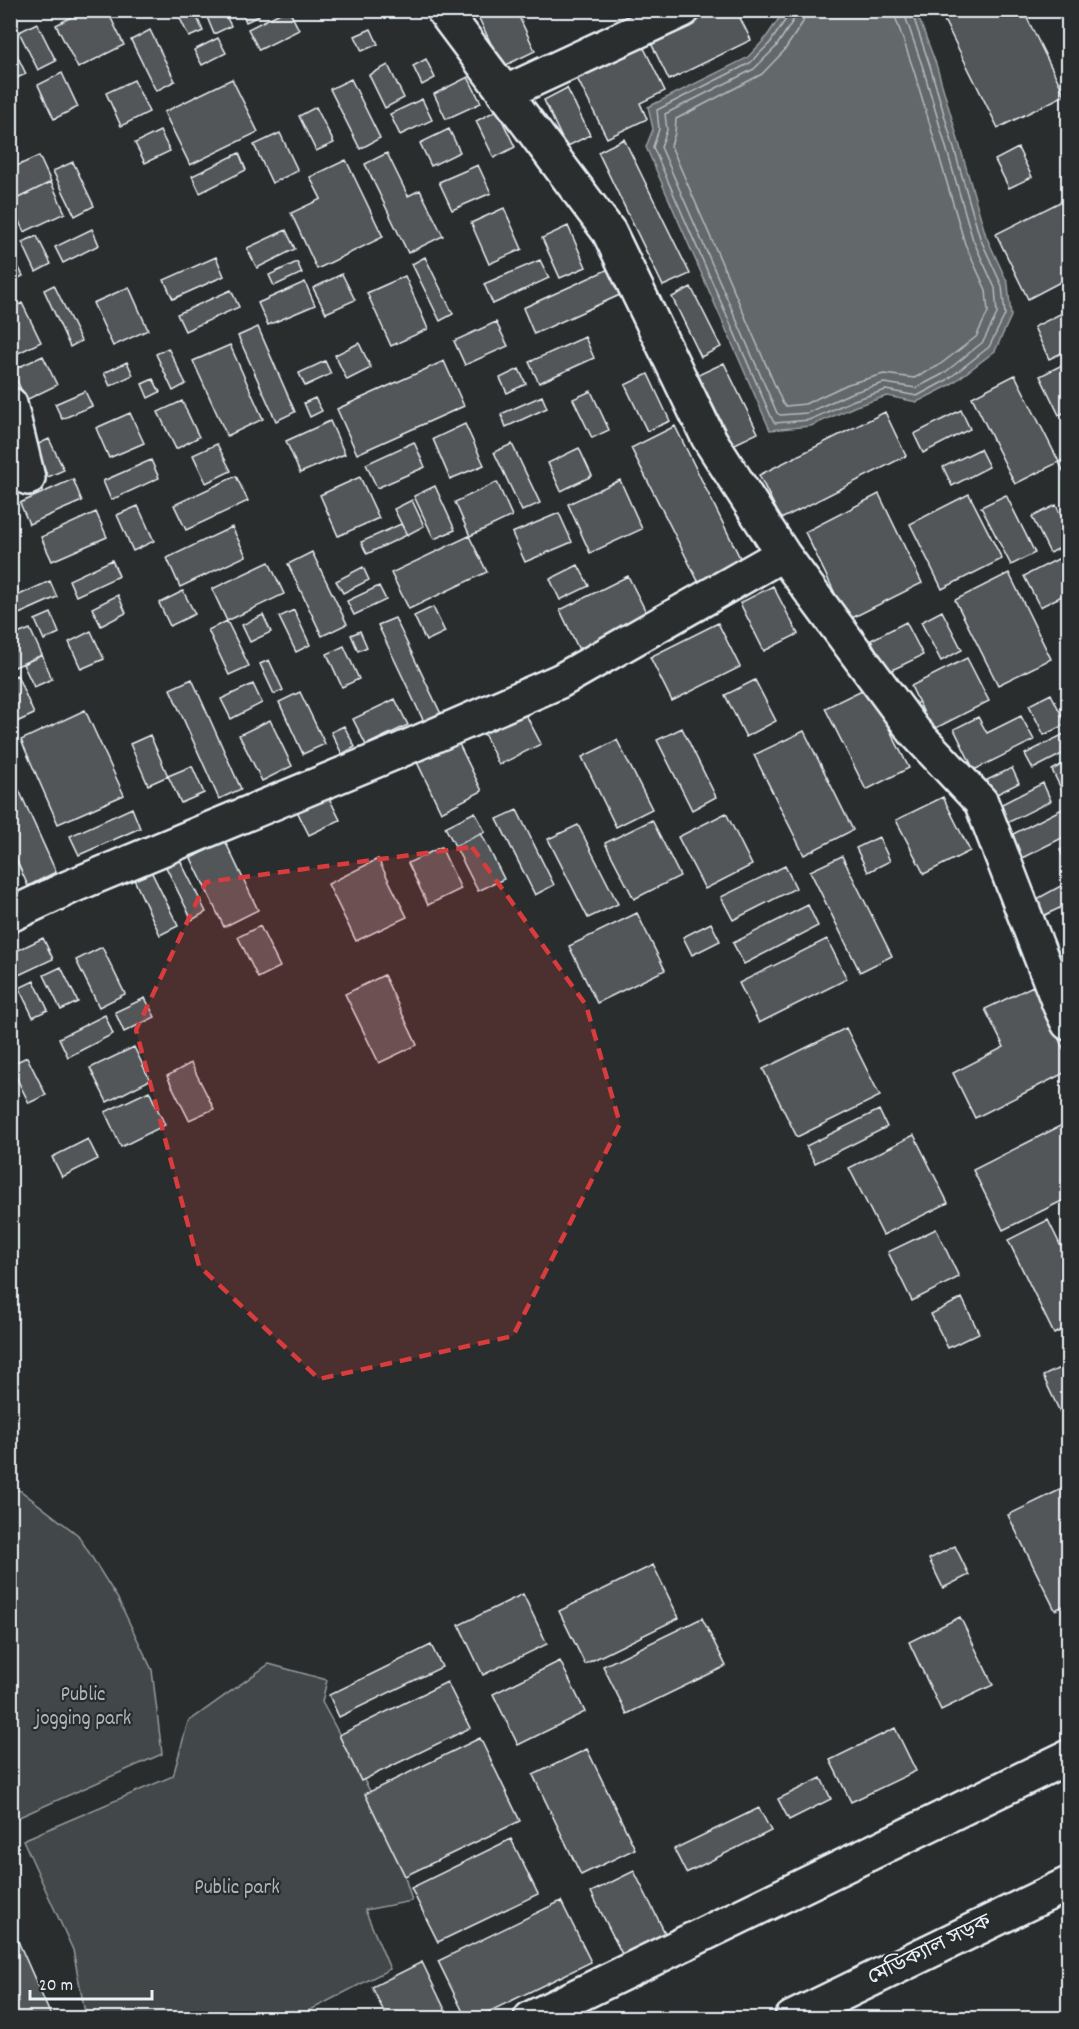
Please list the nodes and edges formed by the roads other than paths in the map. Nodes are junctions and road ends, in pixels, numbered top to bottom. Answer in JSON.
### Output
{"nodes":[{"id":1,"x":443,"y":10,"type":"edge"},
{"id":2,"x":683,"y":10,"type":"edge"},
{"id":3,"x":504,"y":93,"type":"junction"},
{"id":4,"x":10,"y":404,"type":"edge"},
{"id":5,"x":28,"y":478,"type":"dead end"},
{"id":6,"x":783,"y":554,"type":"junction"},
{"id":7,"x":10,"y":915,"type":"edge"},
{"id":8,"x":1068,"y":1023,"type":"edge"},
{"id":9,"x":1068,"y":1757,"type":"edge"},
{"id":10,"x":1068,"y":1884,"type":"edge"},
{"id":11,"x":531,"y":2019,"type":"edge"},
{"id":12,"x":792,"y":2019,"type":"edge"}],
"edges":[{"from":1,"to":3,"type":"street"},
{"from":2,"to":3,"type":"street"},
{"from":3,"to":6,"type":"street"},
{"from":4,"to":5,"type":"street"},
{"from":6,"to":7,"type":"street"},
{"from":6,"to":8,"type":"street"},
{"from":9,"to":11,"type":"street"},
{"from":10,"to":12,"type":"street","name":"মেডিক্যাল সড়ক"}]}
